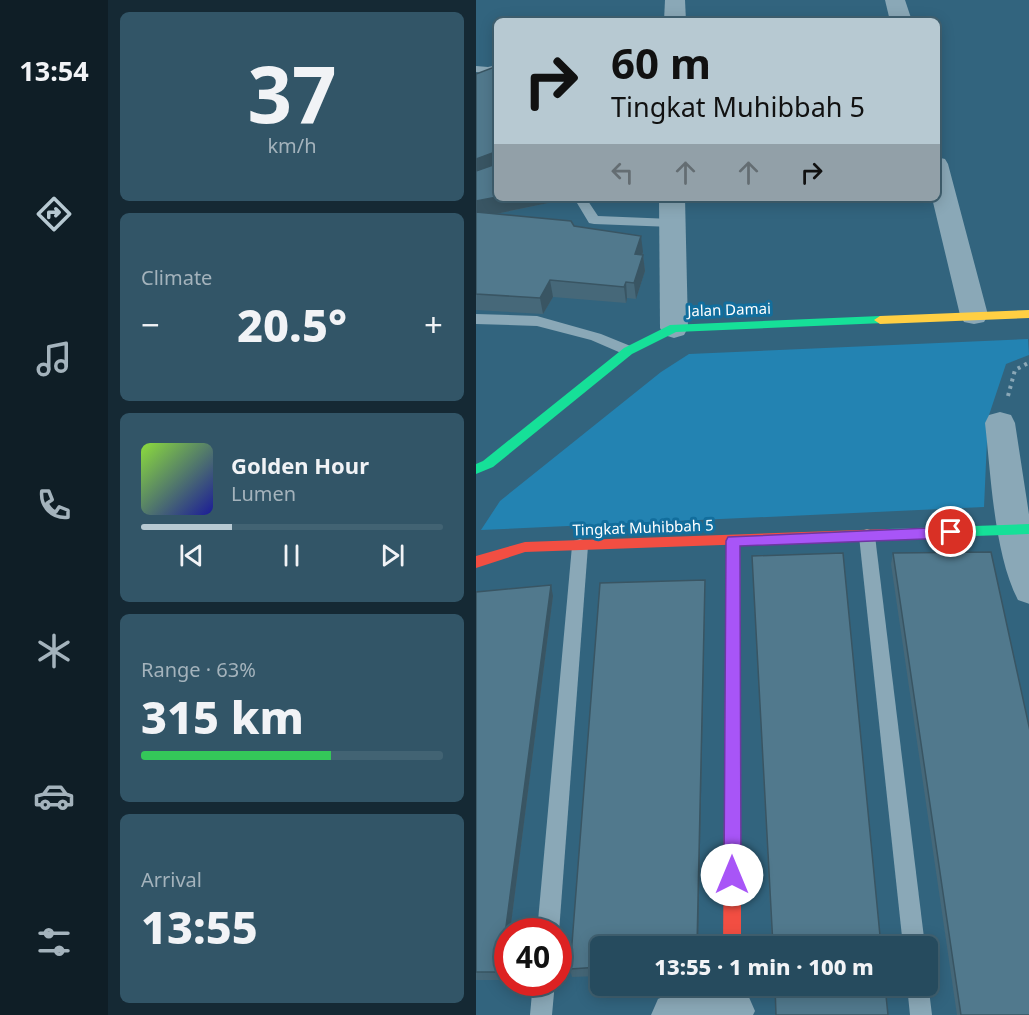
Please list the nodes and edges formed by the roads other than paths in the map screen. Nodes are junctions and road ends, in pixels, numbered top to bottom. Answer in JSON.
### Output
{"nodes":[{"id":1,"x":675,"y":0,"type":"edge"},
{"id":2,"x":895,"y":0,"type":"edge"},
{"id":3,"x":675,"y":18,"type":"edge"},
{"id":4,"x":900,"y":18,"type":"edge"},
{"id":5,"x":476,"y":69,"type":"edge"},
{"id":6,"x":493,"y":69,"type":"edge"},
{"id":7,"x":476,"y":76,"type":"edge"},
{"id":8,"x":940,"y":180,"type":"edge"},
{"id":9,"x":582,"y":201,"type":"edge"},
{"id":10,"x":672,"y":211,"type":"edge"},
{"id":11,"x":1030,"y":314,"type":"edge"},
{"id":12,"x":974,"y":315,"type":"junction"},
{"id":13,"x":476,"y":319,"type":"edge"},
{"id":14,"x":674,"y":328,"type":"junction"},
{"id":15,"x":628,"y":351,"type":"junction"},
{"id":16,"x":1000,"y":423,"type":"road end"},
{"id":17,"x":476,"y":469,"type":"edge"},
{"id":18,"x":1022,"y":530,"type":"edge"},
{"id":19,"x":867,"y":536,"type":"junction"},
{"id":20,"x":733,"y":541,"type":"junction"},
{"id":21,"x":580,"y":546,"type":"junction"},
{"id":22,"x":476,"y":562,"type":"edge"},
{"id":23,"x":1030,"y":590,"type":"edge"},
{"id":24,"x":549,"y":918,"type":"edge"},
{"id":25,"x":732,"y":936,"type":"edge"},
{"id":26,"x":913,"y":936,"type":"edge"},
{"id":27,"x":543,"y":996,"type":"edge"},
{"id":28,"x":919,"y":996,"type":"edge"},
{"id":29,"x":732,"y":1004,"type":"edge"},
{"id":30,"x":541,"y":1015,"type":"edge"},
{"id":31,"x":674,"y":1015,"type":"edge"},
{"id":32,"x":921,"y":1015,"type":"edge"}],
"edges":[{"from":1,"to":3,"type":"street"},
{"from":2,"to":4,"type":"street"},
{"from":5,"to":6,"type":"lane"},
{"from":6,"to":7,"type":"lane"},
{"from":8,"to":12,"type":"street"},
{"from":9,"to":10,"type":"lane"},
{"from":10,"to":14,"type":"street"},
{"from":11,"to":12,"type":"street","name":"Jalan Damai"},
{"from":12,"to":14,"type":"street","name":"Jalan Damai"},
{"from":13,"to":15,"type":"lane"},
{"from":14,"to":15,"type":"street","name":"Jalan Damai"},
{"from":15,"to":17,"type":"street","name":"Jalan Damai"},
{"from":16,"to":18,"type":"street"},
{"from":18,"to":19,"type":"street","name":"Tingkat Muhibbah 5"},
{"from":18,"to":23,"type":"street"},
{"from":19,"to":20,"type":"street","name":"Tingkat Muhibbah 5"},
{"from":19,"to":26,"type":"lane"},
{"from":20,"to":21,"type":"street","name":"Tingkat Muhibbah 5"},
{"from":20,"to":25,"type":"street"},
{"from":21,"to":22,"type":"street","name":"Tingkat Muhibbah 5"},
{"from":21,"to":24,"type":"lane"},
{"from":27,"to":30,"type":"lane"},
{"from":28,"to":32,"type":"lane"},
{"from":29,"to":31,"type":"street"}]}
